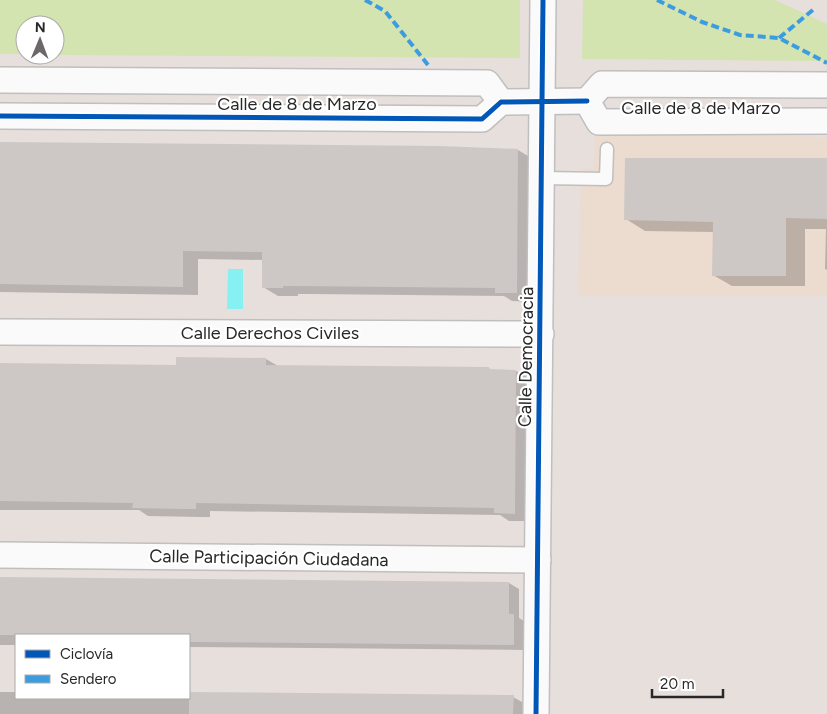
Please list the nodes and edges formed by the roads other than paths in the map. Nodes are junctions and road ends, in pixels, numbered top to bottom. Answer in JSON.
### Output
{"nodes":[{"id":1,"x":543,"y":0,"type":"edge"},
{"id":2,"x":0,"y":80,"type":"edge"},
{"id":3,"x":827,"y":85,"type":"edge"},
{"id":4,"x":587,"y":101,"type":"junction"},
{"id":5,"x":501,"y":102,"type":"junction"},
{"id":6,"x":543,"y":102,"type":"junction"},
{"id":7,"x":0,"y":116,"type":"edge"},
{"id":8,"x":827,"y":121,"type":"edge"},
{"id":9,"x":606,"y":149,"type":"dead end"},
{"id":10,"x":542,"y":178,"type":"junction"},
{"id":11,"x":0,"y":332,"type":"edge"},
{"id":12,"x":541,"y":334,"type":"junction"},
{"id":13,"x":0,"y":555,"type":"edge"},
{"id":14,"x":538,"y":560,"type":"junction"},
{"id":15,"x":536,"y":714,"type":"edge"}],
"edges":[{"from":1,"to":6,"type":"street","name":"Calle Democracia"},
{"from":2,"to":5,"type":"street","name":"Calle de 8 de Marzo"},
{"from":3,"to":4,"type":"street","name":"Calle de 8 de Marzo"},
{"from":4,"to":6,"type":"street"},
{"from":4,"to":8,"type":"street","name":"Calle de 8 de Marzo"},
{"from":5,"to":6,"type":"street"},
{"from":5,"to":7,"type":"street","name":"Calle de 8 de Marzo"},
{"from":6,"to":10,"type":"street","name":"Calle Democracia"},
{"from":9,"to":10,"type":"lane"},
{"from":10,"to":12,"type":"street","name":"Calle Democracia"},
{"from":11,"to":12,"type":"street","name":"Calle Derechos Civiles"},
{"from":12,"to":14,"type":"street","name":"Calle Democracia"},
{"from":13,"to":14,"type":"street","name":"Calle Participación Ciudadana"},
{"from":14,"to":15,"type":"street","name":"Calle Democracia"}]}
